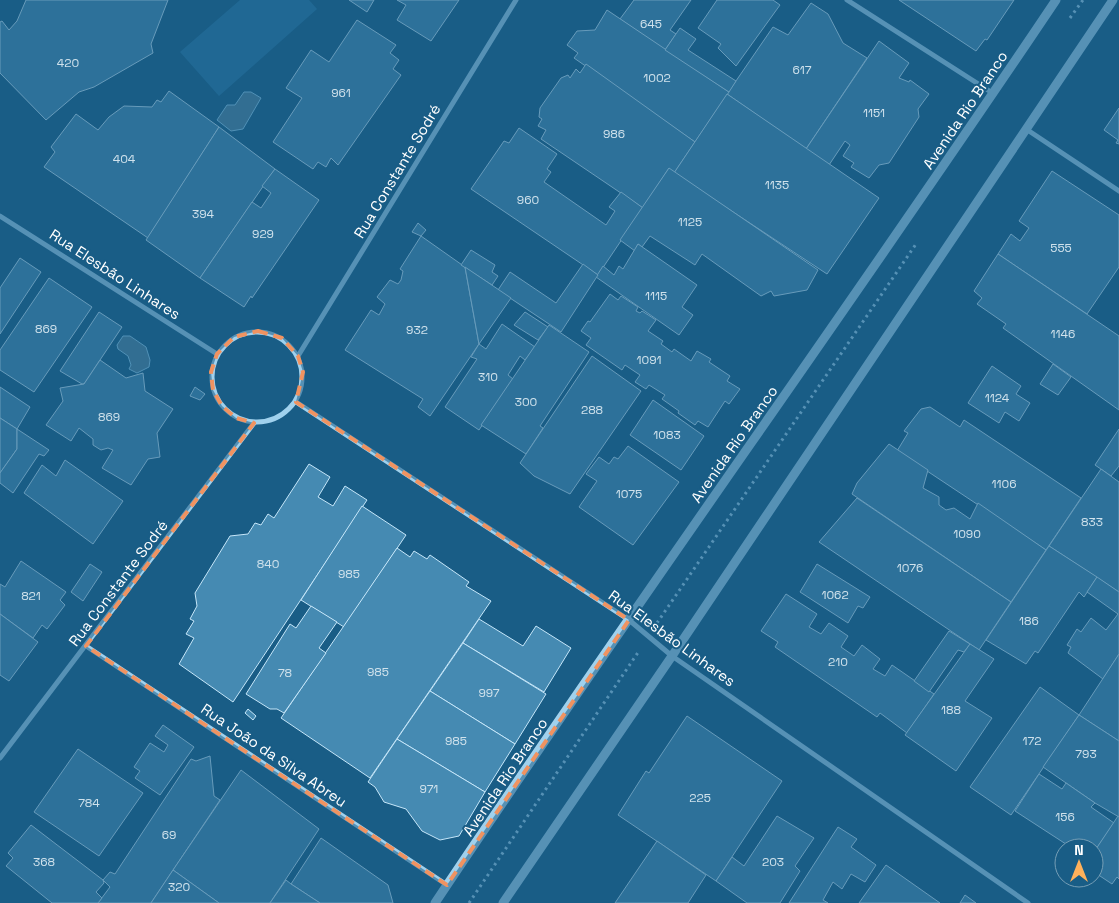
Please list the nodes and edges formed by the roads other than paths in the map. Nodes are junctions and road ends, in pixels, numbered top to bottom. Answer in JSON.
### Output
{"nodes":[{"id":1,"x":516,"y":0,"type":"edge"},
{"id":2,"x":847,"y":0,"type":"edge"},
{"id":3,"x":1056,"y":0,"type":"edge"},
{"id":4,"x":1113,"y":0,"type":"edge"},
{"id":5,"x":994,"y":94,"type":"junction"},
{"id":6,"x":1025,"y":128,"type":"junction"},
{"id":7,"x":1119,"y":191,"type":"edge"},
{"id":8,"x":0,"y":216,"type":"edge"},
{"id":9,"x":217,"y":354,"type":"junction"},
{"id":10,"x":298,"y":356,"type":"junction"},
{"id":11,"x":296,"y":402,"type":"junction"},
{"id":12,"x":254,"y":423,"type":"junction"},
{"id":13,"x":629,"y":620,"type":"junction"},
{"id":14,"x":86,"y":646,"type":"junction"},
{"id":15,"x":672,"y":656,"type":"junction"},
{"id":16,"x":0,"y":758,"type":"edge"},
{"id":17,"x":447,"y":885,"type":"junction"},
{"id":18,"x":435,"y":903,"type":"edge"},
{"id":19,"x":502,"y":903,"type":"edge"},
{"id":20,"x":1028,"y":903,"type":"edge"}],
"edges":[{"from":1,"to":10,"type":"street","name":"Rua Constante Sodré"},
{"from":2,"to":5,"type":"street"},
{"from":3,"to":5,"type":"street","name":"Avenida Rio Branco"},
{"from":4,"to":6,"type":"street"},
{"from":5,"to":13,"type":"street","name":"Avenida Rio Branco"},
{"from":6,"to":7,"type":"street"},
{"from":6,"to":15,"type":"street"},
{"from":8,"to":9,"type":"street","name":"Rua Elesbão Linhares"},
{"from":9,"to":10,"type":"street"},
{"from":9,"to":12,"type":"street"},
{"from":10,"to":11,"type":"street"},
{"from":11,"to":12,"type":"street"},
{"from":11,"to":13,"type":"street","name":"Rua Elesbão Linhares"},
{"from":12,"to":14,"type":"street","name":"Rua Constante Sodré"},
{"from":13,"to":15,"type":"street","name":"Rua Elesbão Linhares"},
{"from":13,"to":17,"type":"street","name":"Avenida Rio Branco"},
{"from":14,"to":16,"type":"street","name":"Rua Constante Sodré"},
{"from":14,"to":17,"type":"street","name":"Rua João da Silva Abreu"},
{"from":15,"to":19,"type":"street"},
{"from":15,"to":20,"type":"street","name":"Rua Elesbão Linhares"},
{"from":17,"to":18,"type":"street","name":"Avenida Rio Branco"}]}
